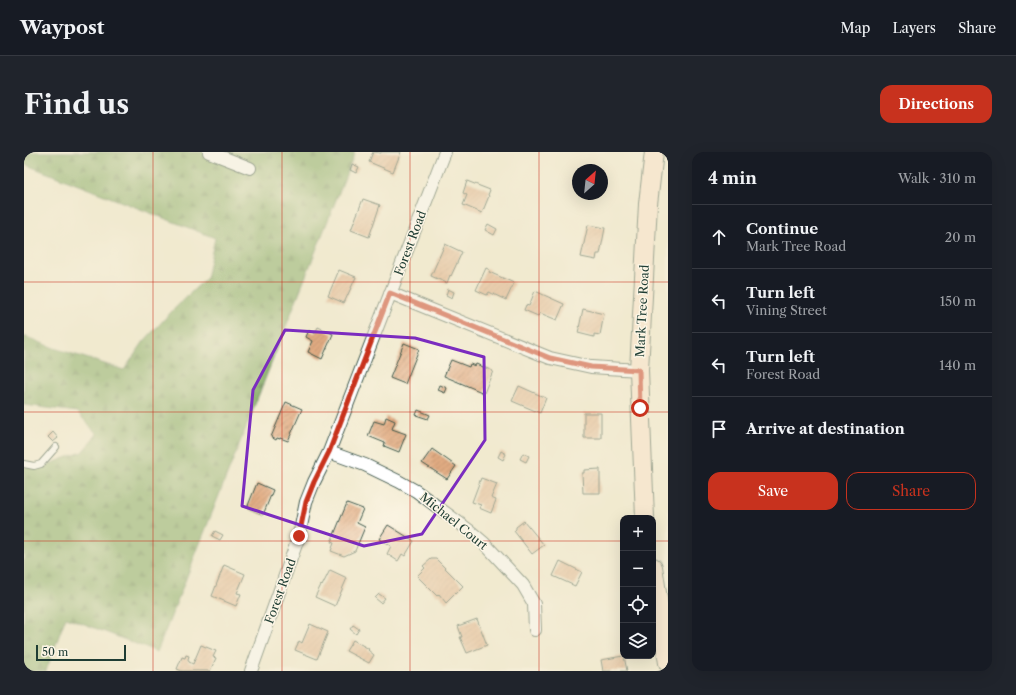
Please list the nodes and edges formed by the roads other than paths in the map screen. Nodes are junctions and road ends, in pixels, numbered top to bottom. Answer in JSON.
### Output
{"nodes":[{"id":1,"x":209,"y":152,"type":"edge"},
{"id":2,"x":445,"y":152,"type":"edge"},
{"id":3,"x":654,"y":152,"type":"edge"},
{"id":4,"x":250,"y":168,"type":"dead end"},
{"id":5,"x":390,"y":293,"type":"junction"},
{"id":6,"x":639,"y":370,"type":"junction"},
{"id":7,"x":56,"y":447,"type":"dead end"},
{"id":8,"x":329,"y":452,"type":"junction"},
{"id":9,"x":24,"y":464,"type":"edge"},
{"id":10,"x":645,"y":515,"type":"edge"},
{"id":11,"x":656,"y":586,"type":"edge"},
{"id":12,"x":535,"y":630,"type":"dead end"},
{"id":13,"x":668,"y":663,"type":"edge"},
{"id":14,"x":250,"y":671,"type":"edge"}],
"edges":[{"from":1,"to":4,"type":"street"},
{"from":2,"to":5,"type":"street","name":"Forest Road"},
{"from":3,"to":6,"type":"street","name":"Mark Tree Road"},
{"from":5,"to":6,"type":"street"},
{"from":5,"to":8,"type":"street","name":"Forest Road"},
{"from":6,"to":10,"type":"street","name":"Mark Tree Road"},
{"from":7,"to":9,"type":"lane"},
{"from":8,"to":12,"type":"street","name":"Michael Court"},
{"from":8,"to":14,"type":"street","name":"Forest Road"},
{"from":11,"to":13,"type":"street"}]}
